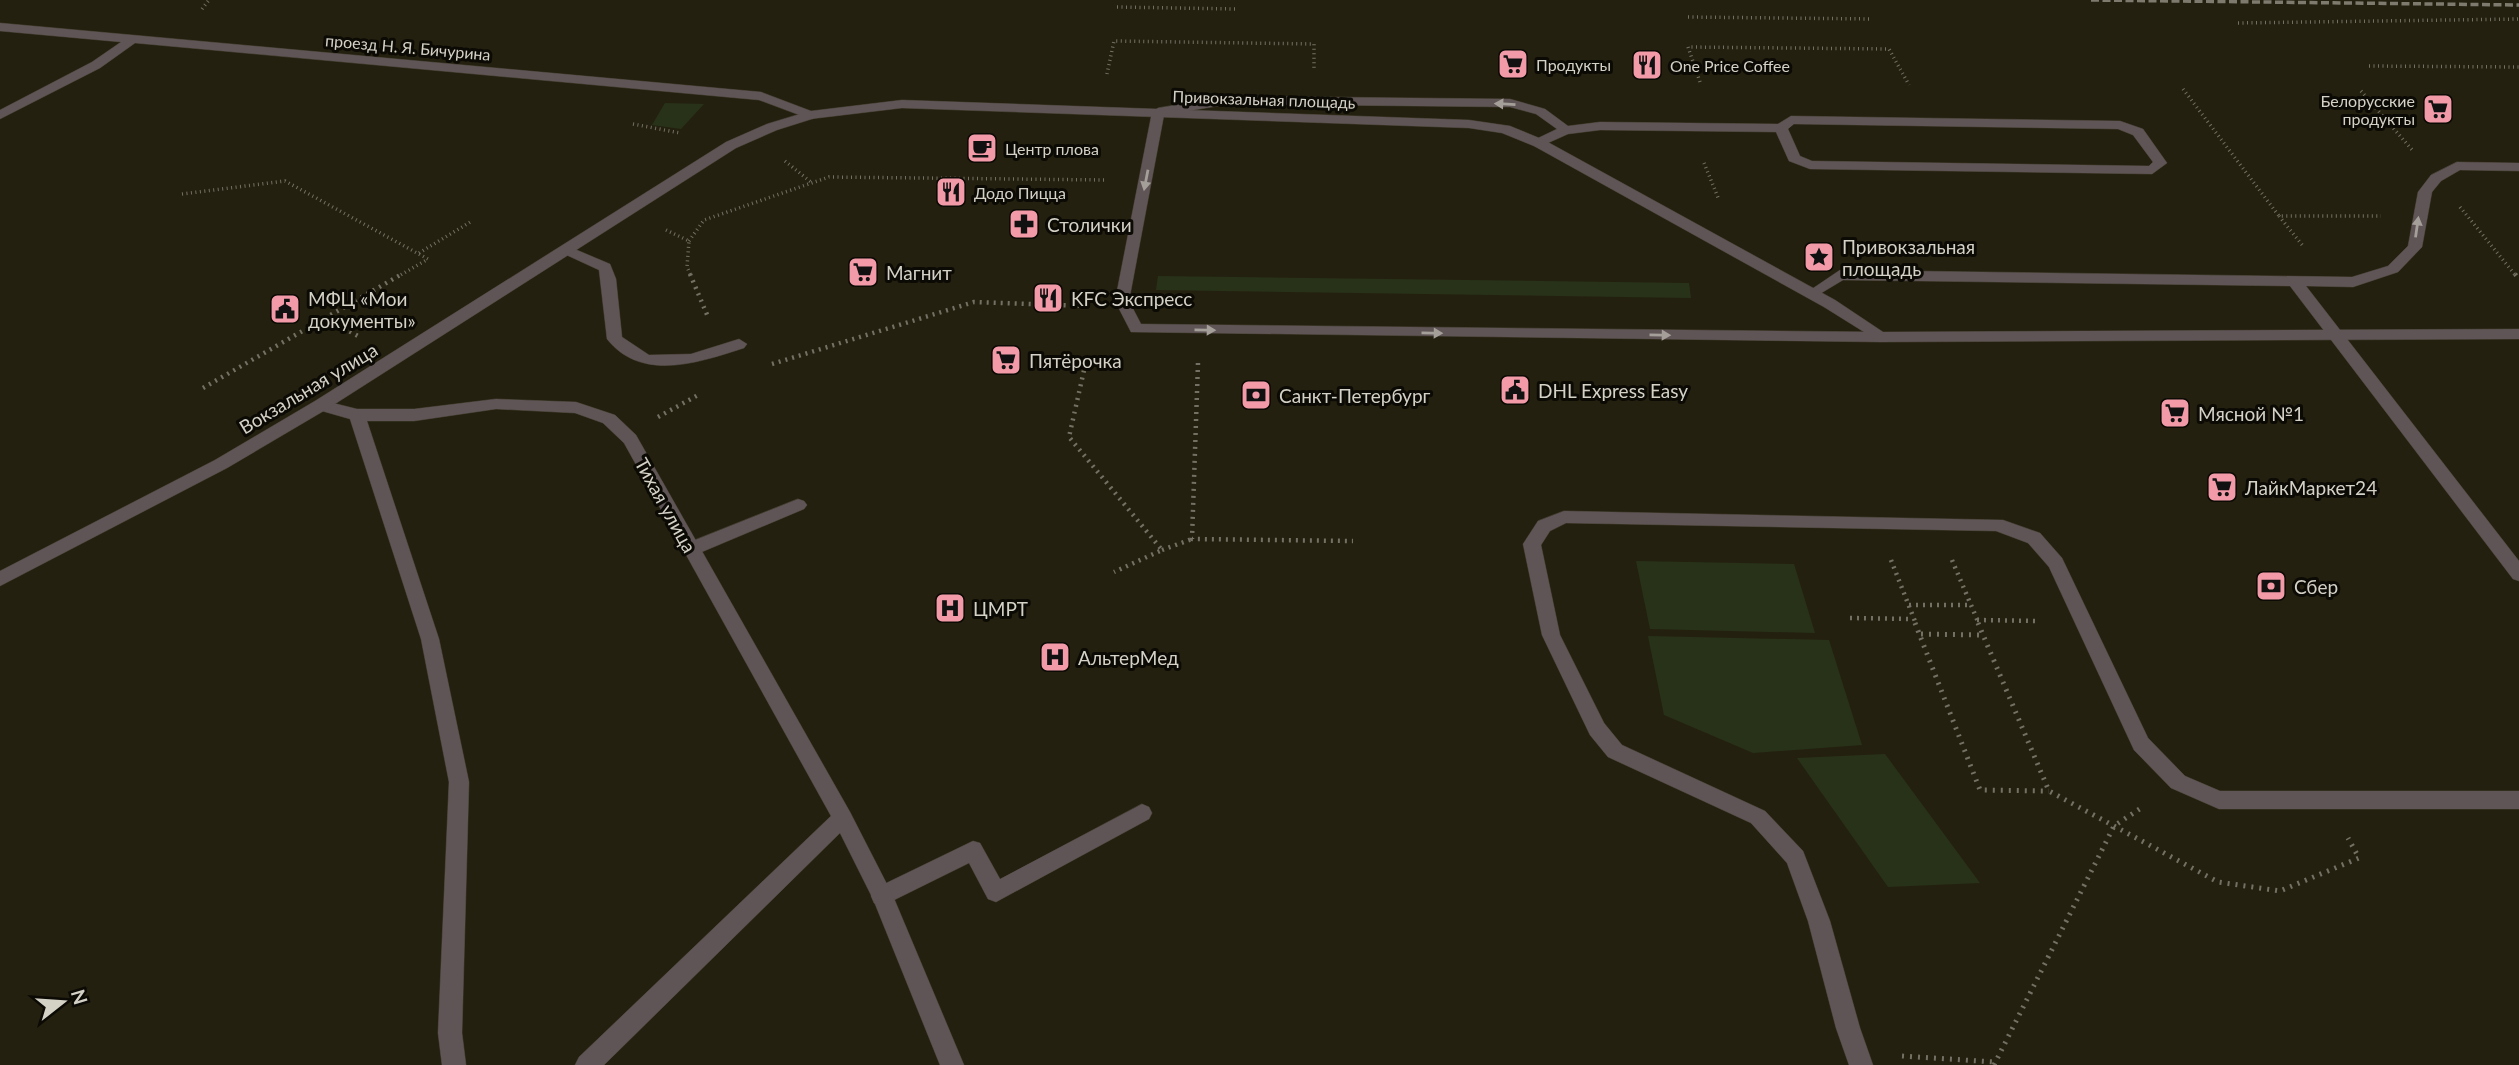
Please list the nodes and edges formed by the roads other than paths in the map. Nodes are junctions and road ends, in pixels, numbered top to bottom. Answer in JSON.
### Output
{"nodes":[{"id":1,"x":0,"y":27,"type":"edge"},
{"id":2,"x":133,"y":39,"type":"junction"},
{"id":3,"x":1158,"y":112,"type":"junction"},
{"id":4,"x":0,"y":115,"type":"edge"},
{"id":5,"x":810,"y":115,"type":"junction"},
{"id":6,"x":1781,"y":128,"type":"junction"},
{"id":7,"x":1565,"y":130,"type":"junction"},
{"id":8,"x":1539,"y":143,"type":"junction"},
{"id":9,"x":2519,"y":167,"type":"edge"},
{"id":10,"x":565,"y":249,"type":"junction"},
{"id":11,"x":2295,"y":282,"type":"junction"},
{"id":12,"x":1813,"y":293,"type":"junction"},
{"id":13,"x":2519,"y":334,"type":"edge"},
{"id":14,"x":2336,"y":335,"type":"junction"},
{"id":15,"x":1880,"y":337,"type":"junction"},
{"id":16,"x":739,"y":344,"type":"dead end"},
{"id":17,"x":321,"y":405,"type":"junction"},
{"id":18,"x":356,"y":415,"type":"junction"},
{"id":19,"x":798,"y":505,"type":"dead end"},
{"id":20,"x":691,"y":549,"type":"junction"},
{"id":21,"x":2519,"y":574,"type":"edge"},
{"id":22,"x":0,"y":579,"type":"edge"},
{"id":23,"x":2519,"y":800,"type":"edge"},
{"id":24,"x":1142,"y":813,"type":"dead end"},
{"id":25,"x":843,"y":818,"type":"junction"},
{"id":26,"x":882,"y":896,"type":"junction"},
{"id":27,"x":1859,"y":1060,"type":"edge"},
{"id":28,"x":454,"y":1065,"type":"edge"},
{"id":29,"x":587,"y":1065,"type":"edge"},
{"id":30,"x":952,"y":1065,"type":"edge"}],
"edges":[{"from":1,"to":2,"type":"street","name":"проезд Н. Я. Бичурина"},
{"from":2,"to":4,"type":"street"},
{"from":2,"to":5,"type":"street","name":"проезд Н. Я. Бичурина"},
{"from":3,"to":5,"type":"street","name":"Привокзальная площадь"},
{"from":7,"to":3,"type":"street","one_way":true},
{"from":3,"to":8,"type":"street","name":"Привокзальная площадь"},
{"from":3,"to":15,"type":"street","one_way":true},
{"from":5,"to":10,"type":"street","name":"Вокзальная улица"},
{"from":6,"to":6,"type":"street"},
{"from":6,"to":7,"type":"street"},
{"from":7,"to":8,"type":"street"},
{"from":8,"to":12,"type":"street","name":"Привокзальная площадь"},
{"from":11,"to":9,"type":"street","one_way":true},
{"from":10,"to":16,"type":"street"},
{"from":10,"to":17,"type":"street","name":"Вокзальная улица"},
{"from":11,"to":12,"type":"street"},
{"from":11,"to":14,"type":"street"},
{"from":12,"to":15,"type":"street","name":"Привокзальная площадь"},
{"from":13,"to":14,"type":"street"},
{"from":14,"to":15,"type":"street"},
{"from":14,"to":21,"type":"street"},
{"from":17,"to":18,"type":"street","name":"Тихая улица"},
{"from":17,"to":22,"type":"street","name":"Вокзальная улица"},
{"from":18,"to":20,"type":"street","name":"Тихая улица"},
{"from":18,"to":28,"type":"street"},
{"from":19,"to":20,"type":"street"},
{"from":20,"to":25,"type":"street","name":"Тихая улица"},
{"from":23,"to":27,"type":"street"},
{"from":24,"to":26,"type":"street"},
{"from":25,"to":26,"type":"street","name":"Тихая улица"},
{"from":25,"to":29,"type":"street"},
{"from":26,"to":30,"type":"street","name":"Тихая улица"}]}
